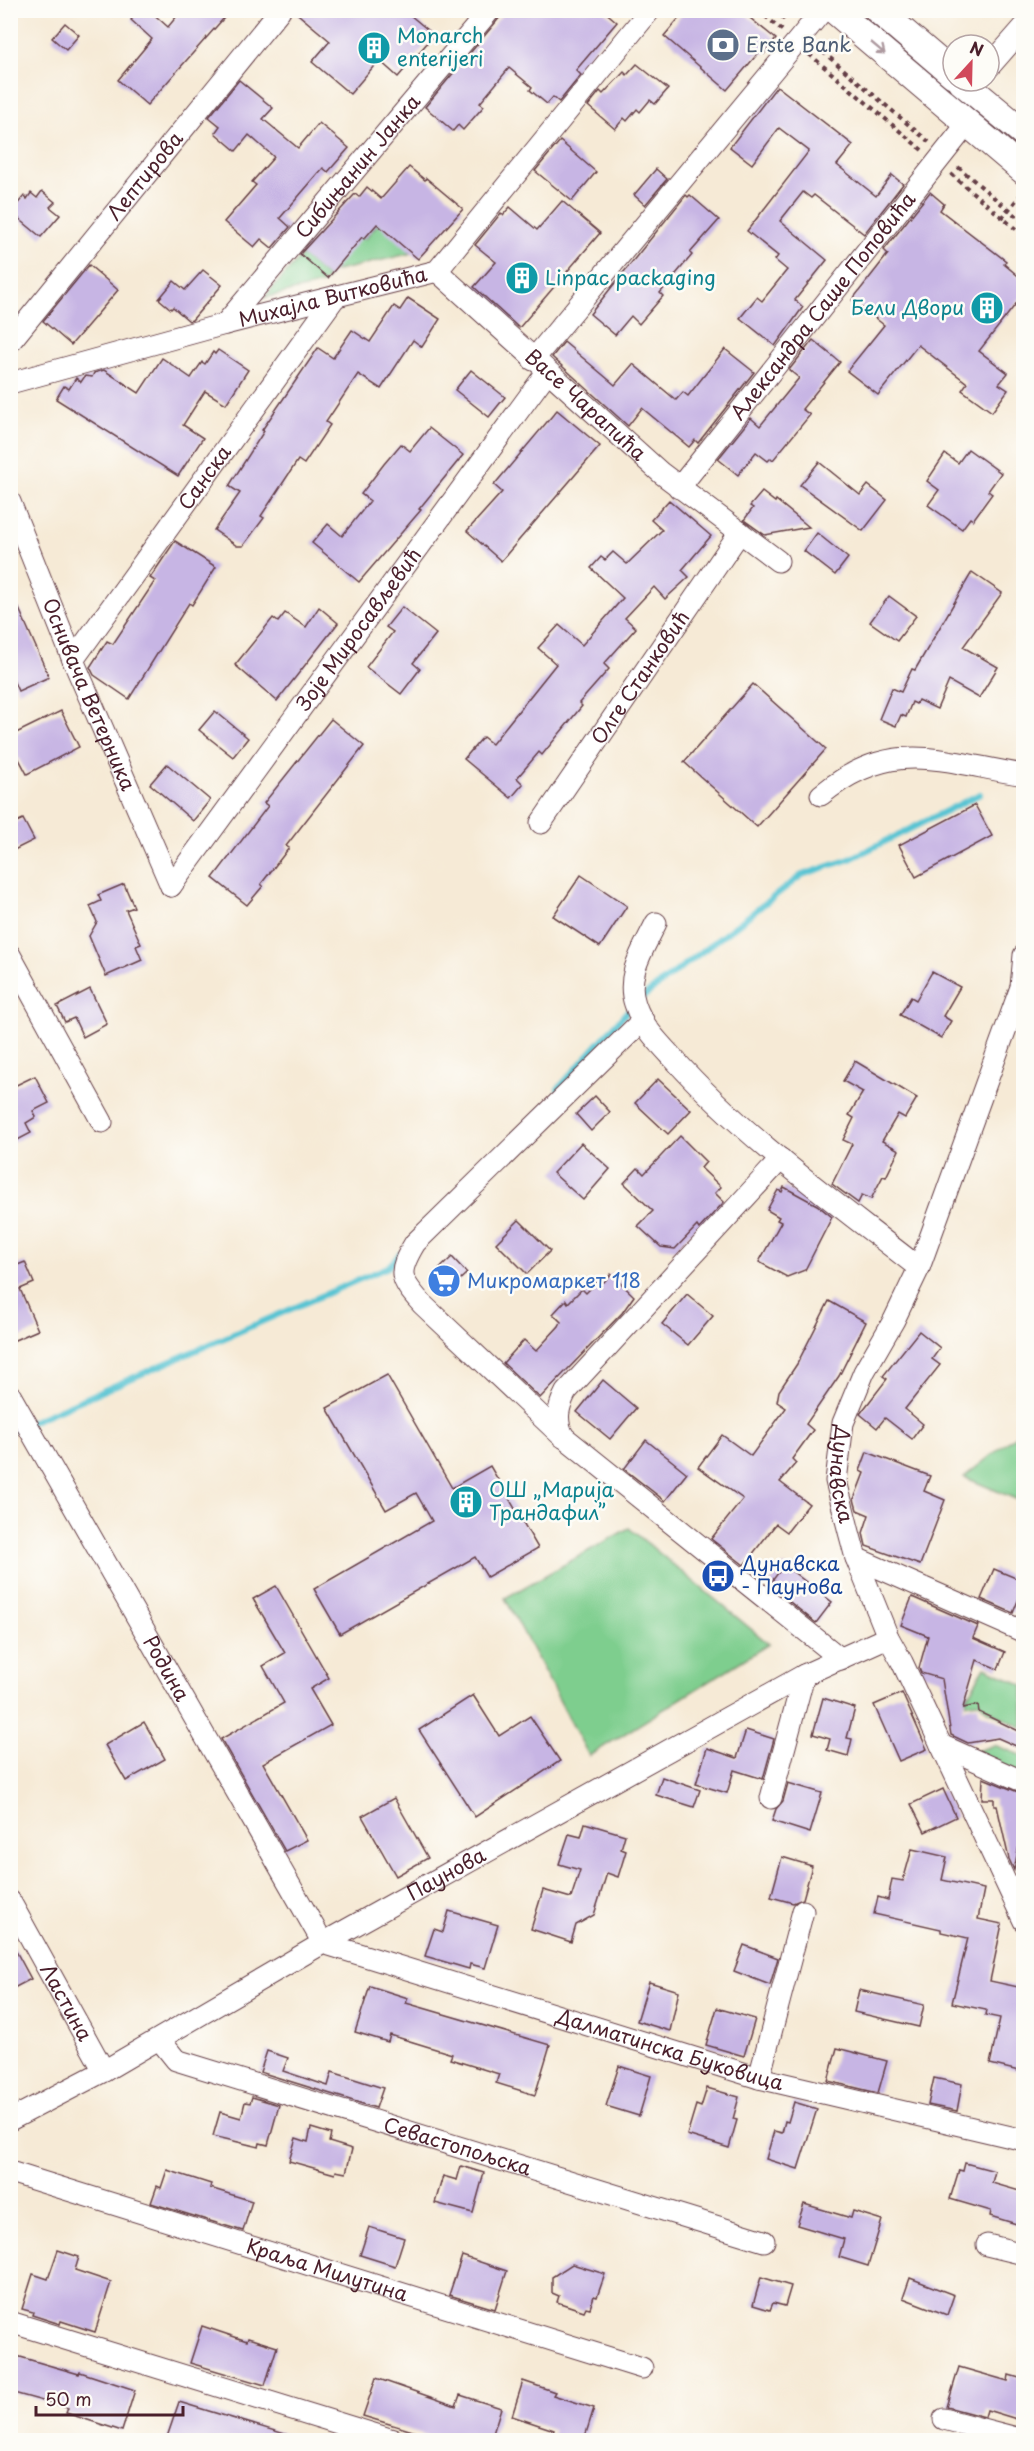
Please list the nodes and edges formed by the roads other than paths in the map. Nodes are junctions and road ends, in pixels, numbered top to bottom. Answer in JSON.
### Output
{"nodes":[{"id":1,"x":280,"y":10,"type":"edge"},
{"id":2,"x":490,"y":10,"type":"edge"},
{"id":3,"x":650,"y":10,"type":"edge"},
{"id":4,"x":823,"y":10,"type":"edge"},
{"id":5,"x":834,"y":10,"type":"edge"},
{"id":6,"x":878,"y":10,"type":"edge"},
{"id":7,"x":1023,"y":27,"type":"edge"},
{"id":8,"x":1001,"y":53,"type":"edge"},
{"id":9,"x":941,"y":61,"type":"edge"},
{"id":10,"x":978,"y":93,"type":"edge"},
{"id":11,"x":968,"y":123,"type":"junction"},
{"id":12,"x":1023,"y":133,"type":"edge"},
{"id":13,"x":1023,"y":171,"type":"edge"},
{"id":14,"x":436,"y":270,"type":"junction"},
{"id":15,"x":336,"y":296,"type":"junction"},
{"id":16,"x":225,"y":324,"type":"junction"},
{"id":17,"x":10,"y":342,"type":"edge"},
{"id":18,"x":540,"y":366,"type":"junction"},
{"id":19,"x":10,"y":383,"type":"edge"},
{"id":20,"x":679,"y":488,"type":"junction"},
{"id":21,"x":10,"y":502,"type":"edge"},
{"id":22,"x":740,"y":532,"type":"junction"},
{"id":23,"x":778,"y":561,"type":"dead end"},
{"id":24,"x":73,"y":660,"type":"junction"},
{"id":25,"x":1023,"y":775,"type":"edge"},
{"id":26,"x":821,"y":795,"type":"dead end"},
{"id":27,"x":541,"y":823,"type":"dead end"},
{"id":28,"x":171,"y":886,"type":"joint"},
{"id":29,"x":656,"y":923,"type":"dead end"},
{"id":30,"x":10,"y":955,"type":"edge"},
{"id":31,"x":1023,"y":955,"type":"edge"},
{"id":32,"x":643,"y":1020,"type":"junction"},
{"id":33,"x":102,"y":1122,"type":"dead end"},
{"id":34,"x":781,"y":1159,"type":"junction"},
{"id":35,"x":919,"y":1268,"type":"junction"},
{"id":36,"x":10,"y":1395,"type":"edge"},
{"id":37,"x":564,"y":1437,"type":"junction"},
{"id":38,"x":856,"y":1558,"type":"junction"},
{"id":39,"x":1023,"y":1632,"type":"edge"},
{"id":40,"x":888,"y":1637,"type":"junction"},
{"id":41,"x":841,"y":1659,"type":"junction"},
{"id":42,"x":804,"y":1676,"type":"junction"},
{"id":43,"x":941,"y":1745,"type":"junction"},
{"id":44,"x":1023,"y":1782,"type":"edge"},
{"id":45,"x":771,"y":1798,"type":"dead end"},
{"id":46,"x":10,"y":1901,"type":"edge"},
{"id":47,"x":803,"y":1911,"type":"dead end"},
{"id":48,"x":1023,"y":1922,"type":"edge"},
{"id":49,"x":323,"y":1943,"type":"junction"},
{"id":50,"x":160,"y":2040,"type":"junction"},
{"id":51,"x":104,"y":2071,"type":"junction"},
{"id":52,"x":759,"y":2078,"type":"junction"},
{"id":53,"x":10,"y":2120,"type":"edge"},
{"id":54,"x":1023,"y":2140,"type":"edge"},
{"id":55,"x":10,"y":2172,"type":"edge"},
{"id":56,"x":764,"y":2241,"type":"dead end"},
{"id":57,"x":987,"y":2245,"type":"dead end"},
{"id":58,"x":1023,"y":2254,"type":"edge"},
{"id":59,"x":10,"y":2322,"type":"edge"},
{"id":60,"x":642,"y":2368,"type":"dead end"},
{"id":61,"x":944,"y":2419,"type":"dead end"},
{"id":62,"x":393,"y":2440,"type":"edge"},
{"id":63,"x":1023,"y":2440,"type":"edge"}],
"edges":[{"from":1,"to":17,"type":"street","name":"Лептирова"},
{"from":2,"to":16,"type":"street","name":"Сибињанин Јанка"},
{"from":3,"to":14,"type":"street","name":"Михајла Витковића"},
{"from":4,"to":18,"type":"street","name":"Зоје Миросављевић"},
{"from":5,"to":11,"type":"main road","one_way":true},
{"from":6,"to":9,"type":"main road"},
{"from":7,"to":8,"type":"street"},
{"from":10,"to":12,"type":"main road"},
{"from":11,"to":13,"type":"main road"},
{"from":11,"to":20,"type":"street","name":"Александра Саше Поповића"},
{"from":14,"to":15,"type":"street","name":"Михајла Витковића"},
{"from":14,"to":18,"type":"street","name":"Васе Чарапића"},
{"from":15,"to":16,"type":"street","name":"Михајла Витковића"},
{"from":15,"to":24,"type":"street","name":"Санска"},
{"from":16,"to":19,"type":"street","name":"Михајла Витковића"},
{"from":18,"to":20,"type":"street","name":"Васе Чарапића"},
{"from":18,"to":28,"type":"street","name":"Зоје Миросављевић"},
{"from":20,"to":22,"type":"street","name":"Васе Чарапића"},
{"from":21,"to":24,"type":"street","name":"Оснивача Ветерника"},
{"from":22,"to":23,"type":"street","name":"Васе Чарапића"},
{"from":22,"to":27,"type":"street","name":"Олге Станковић"},
{"from":24,"to":28,"type":"street","name":"Оснивача Ветерника"},
{"from":25,"to":26,"type":"street"},
{"from":29,"to":32,"type":"street"},
{"from":30,"to":33,"type":"street"},
{"from":31,"to":35,"type":"street","name":"Дунавска"},
{"from":32,"to":34,"type":"street"},
{"from":32,"to":37,"type":"street"},
{"from":34,"to":35,"type":"street"},
{"from":34,"to":37,"type":"street"},
{"from":35,"to":38,"type":"street","name":"Дунавска"},
{"from":36,"to":49,"type":"street","name":"Родина"},
{"from":37,"to":41,"type":"street"},
{"from":38,"to":39,"type":"street"},
{"from":38,"to":40,"type":"street","name":"Дунавска"},
{"from":40,"to":41,"type":"street","name":"Паунова"},
{"from":40,"to":43,"type":"street","name":"Дунавска"},
{"from":41,"to":42,"type":"street","name":"Паунова"},
{"from":42,"to":45,"type":"street"},
{"from":42,"to":49,"type":"street","name":"Паунова"},
{"from":43,"to":44,"type":"street"},
{"from":43,"to":48,"type":"street","name":"Дунавска"},
{"from":46,"to":51,"type":"street","name":"Ластина"},
{"from":47,"to":52,"type":"street"},
{"from":49,"to":50,"type":"street","name":"Паунова"},
{"from":49,"to":52,"type":"street","name":"Далматинска Буковица"},
{"from":50,"to":51,"type":"street","name":"Паунова"},
{"from":50,"to":56,"type":"street","name":"Севастопољска"},
{"from":51,"to":53,"type":"street","name":"Паунова"},
{"from":52,"to":54,"type":"street","name":"Далматинска Буковица"},
{"from":55,"to":60,"type":"street","name":"Краља Милутина"},
{"from":57,"to":58,"type":"street"},
{"from":59,"to":62,"type":"street"},
{"from":61,"to":63,"type":"street"}]}
